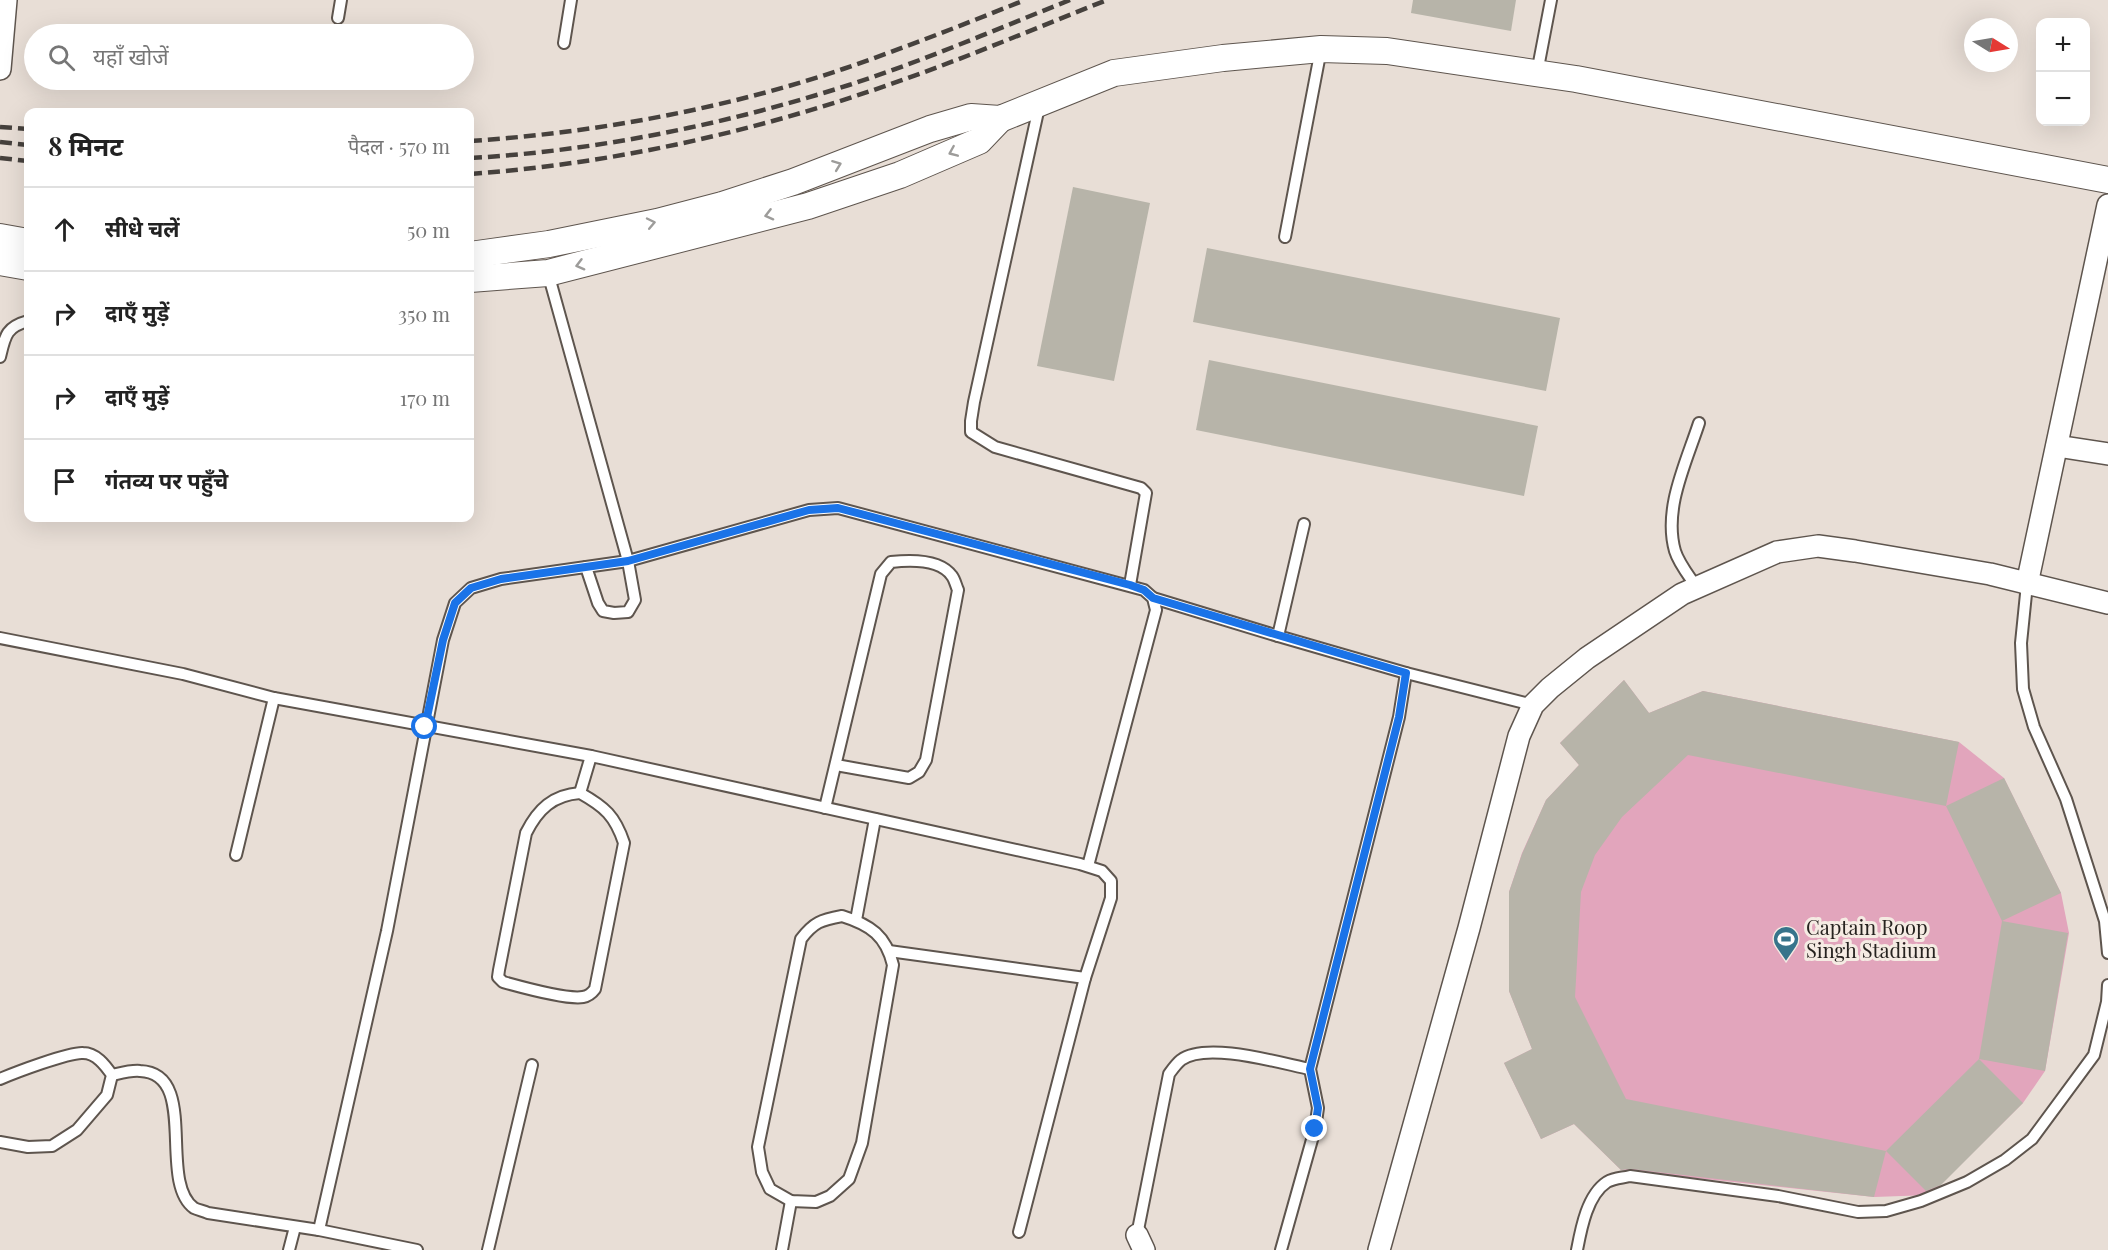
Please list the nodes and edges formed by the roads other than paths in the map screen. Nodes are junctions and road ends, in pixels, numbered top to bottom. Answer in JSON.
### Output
{"nodes":[{"id":1,"x":6,"y":0,"type":"edge"},
{"id":2,"x":341,"y":0,"type":"edge"},
{"id":3,"x":571,"y":0,"type":"edge"},
{"id":4,"x":1551,"y":0,"type":"edge"},
{"id":5,"x":338,"y":18,"type":"dead end"},
{"id":6,"x":564,"y":43,"type":"dead end"},
{"id":7,"x":1322,"y":49,"type":"junction"},
{"id":8,"x":0,"y":69,"type":"edge"},
{"id":9,"x":1537,"y":74,"type":"junction"},
{"id":10,"x":1039,"y":104,"type":"junction"},
{"id":11,"x":1000,"y":119,"type":"junction"},
{"id":12,"x":2108,"y":180,"type":"edge"},
{"id":13,"x":2108,"y":205,"type":"edge"},
{"id":14,"x":0,"y":237,"type":"edge"},
{"id":15,"x":1285,"y":237,"type":"dead end"},
{"id":16,"x":24,"y":241,"type":"edge"},
{"id":17,"x":474,"y":254,"type":"edge"},
{"id":18,"x":0,"y":262,"type":"edge"},
{"id":19,"x":24,"y":266,"type":"edge"},
{"id":20,"x":548,"y":273,"type":"junction"},
{"id":21,"x":474,"y":279,"type":"edge"},
{"id":22,"x":2098,"y":301,"type":"edge"},
{"id":23,"x":24,"y":322,"type":"edge"},
{"id":24,"x":0,"y":357,"type":"edge"},
{"id":25,"x":1700,"y":423,"type":"dead end"},
{"id":26,"x":2057,"y":446,"type":"junction"},
{"id":27,"x":2108,"y":454,"type":"edge"},
{"id":28,"x":1304,"y":524,"type":"dead end"},
{"id":29,"x":628,"y":561,"type":"junction"},
{"id":30,"x":586,"y":567,"type":"junction"},
{"id":31,"x":2027,"y":584,"type":"junction"},
{"id":32,"x":1130,"y":585,"type":"junction"},
{"id":33,"x":1696,"y":588,"type":"junction"},
{"id":34,"x":1153,"y":598,"type":"junction"},
{"id":35,"x":2108,"y":603,"type":"edge"},
{"id":36,"x":1278,"y":636,"type":"junction"},
{"id":37,"x":0,"y":638,"type":"edge"},
{"id":38,"x":1406,"y":673,"type":"junction"},
{"id":39,"x":274,"y":698,"type":"junction"},
{"id":40,"x":1533,"y":705,"type":"junction"},
{"id":41,"x":425,"y":727,"type":"junction"},
{"id":42,"x":591,"y":756,"type":"junction"},
{"id":43,"x":836,"y":765,"type":"junction"},
{"id":44,"x":580,"y":794,"type":"junction"},
{"id":45,"x":825,"y":808,"type":"junction"},
{"id":46,"x":875,"y":819,"type":"junction"},
{"id":47,"x":236,"y":855,"type":"dead end"},
{"id":48,"x":1088,"y":866,"type":"junction"},
{"id":49,"x":856,"y":920,"type":"junction"},
{"id":50,"x":890,"y":951,"type":"junction"},
{"id":51,"x":2108,"y":953,"type":"edge"},
{"id":52,"x":1085,"y":978,"type":"junction"},
{"id":53,"x":2108,"y":985,"type":"edge"},
{"id":54,"x":2107,"y":1006,"type":"edge"},
{"id":55,"x":532,"y":1065,"type":"dead end"},
{"id":56,"x":1310,"y":1069,"type":"junction"},
{"id":57,"x":112,"y":1075,"type":"junction"},
{"id":58,"x":0,"y":1079,"type":"edge"},
{"id":59,"x":0,"y":1142,"type":"edge"},
{"id":60,"x":791,"y":1201,"type":"junction"},
{"id":61,"x":295,"y":1227,"type":"junction"},
{"id":62,"x":319,"y":1230,"type":"junction"},
{"id":63,"x":1019,"y":1232,"type":"dead end"},
{"id":64,"x":1140,"y":1243,"type":"edge"},
{"id":65,"x":289,"y":1250,"type":"edge"},
{"id":66,"x":417,"y":1250,"type":"edge"},
{"id":67,"x":488,"y":1250,"type":"edge"},
{"id":68,"x":782,"y":1250,"type":"edge"},
{"id":69,"x":1281,"y":1250,"type":"edge"},
{"id":70,"x":1379,"y":1250,"type":"edge"},
{"id":71,"x":1577,"y":1250,"type":"edge"}],
"edges":[{"from":1,"to":8,"type":"street"},
{"from":2,"to":5,"type":"lane"},
{"from":3,"to":6,"type":"lane"},
{"from":4,"to":9,"type":"lane"},
{"from":7,"to":9,"type":"street"},
{"from":7,"to":10,"type":"street"},
{"from":7,"to":15,"type":"lane"},
{"from":9,"to":12,"type":"street"},
{"from":10,"to":11,"type":"street"},
{"from":10,"to":32,"type":"lane"},
{"from":17,"to":11,"type":"street","one_way":true},
{"from":11,"to":20,"type":"street","one_way":true},
{"from":13,"to":22,"type":"street"},
{"from":14,"to":16,"type":"street"},
{"from":18,"to":19,"type":"street"},
{"from":20,"to":21,"type":"street"},
{"from":20,"to":29,"type":"lane"},
{"from":22,"to":26,"type":"street"},
{"from":23,"to":24,"type":"lane"},
{"from":25,"to":33,"type":"lane"},
{"from":26,"to":27,"type":"street"},
{"from":26,"to":31,"type":"street"},
{"from":28,"to":36,"type":"lane"},
{"from":29,"to":30,"type":"lane"},
{"from":29,"to":30,"type":"lane"},
{"from":29,"to":32,"type":"lane"},
{"from":30,"to":41,"type":"lane"},
{"from":31,"to":33,"type":"street"},
{"from":31,"to":35,"type":"street"},
{"from":31,"to":51,"type":"lane"},
{"from":32,"to":34,"type":"lane"},
{"from":33,"to":40,"type":"street"},
{"from":34,"to":36,"type":"lane"},
{"from":34,"to":48,"type":"lane"},
{"from":36,"to":38,"type":"lane"},
{"from":37,"to":39,"type":"lane"},
{"from":38,"to":40,"type":"lane"},
{"from":38,"to":56,"type":"lane"},
{"from":39,"to":41,"type":"lane"},
{"from":39,"to":47,"type":"lane"},
{"from":40,"to":70,"type":"street"},
{"from":41,"to":42,"type":"lane"},
{"from":41,"to":62,"type":"lane"},
{"from":42,"to":44,"type":"lane"},
{"from":42,"to":45,"type":"lane"},
{"from":43,"to":43,"type":"lane"},
{"from":43,"to":45,"type":"lane"},
{"from":44,"to":44,"type":"lane"},
{"from":45,"to":46,"type":"lane"},
{"from":46,"to":48,"type":"lane"},
{"from":46,"to":49,"type":"lane"},
{"from":48,"to":52,"type":"lane"},
{"from":49,"to":50,"type":"lane"},
{"from":49,"to":60,"type":"lane"},
{"from":50,"to":52,"type":"lane"},
{"from":50,"to":60,"type":"lane"},
{"from":52,"to":63,"type":"lane"},
{"from":53,"to":54,"type":"lane"},
{"from":54,"to":71,"type":"lane"},
{"from":55,"to":67,"type":"lane"},
{"from":56,"to":64,"type":"lane"},
{"from":56,"to":69,"type":"lane"},
{"from":57,"to":58,"type":"lane"},
{"from":57,"to":59,"type":"lane"},
{"from":57,"to":61,"type":"lane"},
{"from":60,"to":68,"type":"lane"},
{"from":61,"to":62,"type":"lane"},
{"from":61,"to":65,"type":"lane"},
{"from":62,"to":66,"type":"lane"}]}
